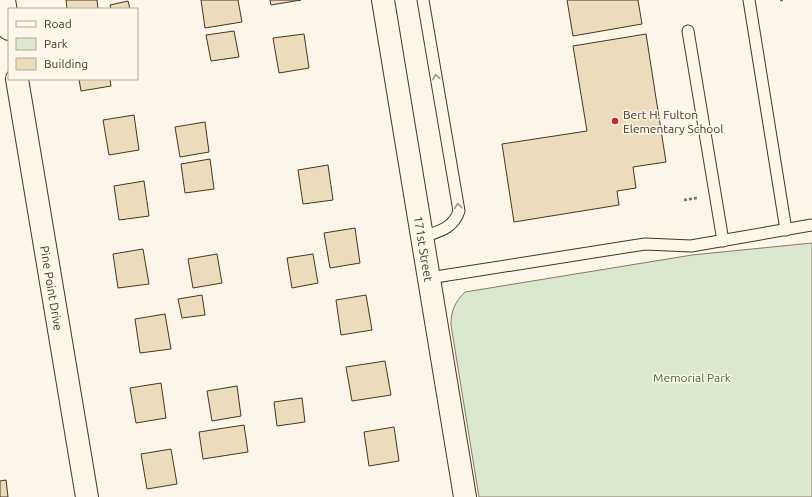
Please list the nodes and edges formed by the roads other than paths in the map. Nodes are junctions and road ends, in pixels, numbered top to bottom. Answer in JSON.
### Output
{"nodes":[{"id":1,"x":4,"y":0,"type":"edge"},
{"id":2,"x":383,"y":0,"type":"edge"},
{"id":3,"x":423,"y":0,"type":"edge"},
{"id":4,"x":749,"y":0,"type":"edge"},
{"id":5,"x":8,"y":22,"type":"edge"},
{"id":6,"x":688,"y":31,"type":"dead end"},
{"id":7,"x":17,"y":80,"type":"edge"},
{"id":8,"x":812,"y":225,"type":"edge"},
{"id":9,"x":786,"y":230,"type":"junction"},
{"id":10,"x":423,"y":237,"type":"junction"},
{"id":11,"x":723,"y":241,"type":"junction"},
{"id":12,"x":429,"y":278,"type":"junction"},
{"id":13,"x":87,"y":497,"type":"edge"},
{"id":14,"x":465,"y":497,"type":"edge"}],
"edges":[{"from":1,"to":5,"type":"street"},
{"from":2,"to":10,"type":"street","name":"171st Street"},
{"from":10,"to":3,"type":"lane","one_way":true},
{"from":4,"to":9,"type":"lane"},
{"from":6,"to":11,"type":"lane"},
{"from":7,"to":13,"type":"street","name":"Pine Point Drive"},
{"from":8,"to":9,"type":"lane"},
{"from":9,"to":11,"type":"lane"},
{"from":10,"to":12,"type":"street","name":"171st Street"},
{"from":11,"to":12,"type":"lane"},
{"from":12,"to":14,"type":"street","name":"171st Street"}]}
